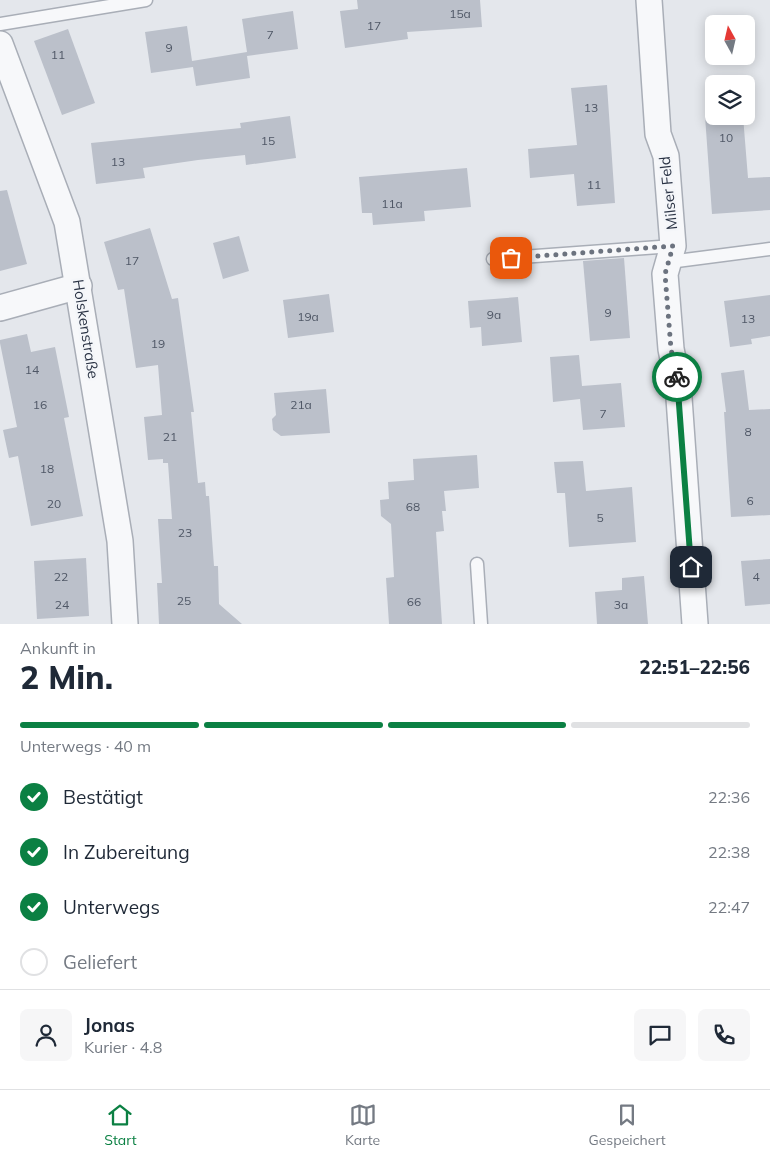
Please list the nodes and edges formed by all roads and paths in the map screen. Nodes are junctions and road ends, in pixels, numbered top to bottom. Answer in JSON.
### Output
{"nodes":[{"id":1,"x":146,"y":0,"type":"edge"},
{"id":2,"x":649,"y":0,"type":"edge"},
{"id":3,"x":0,"y":24,"type":"edge"},
{"id":4,"x":0,"y":44,"type":"edge"},
{"id":5,"x":770,"y":249,"type":"edge"},
{"id":6,"x":671,"y":254,"type":"junction"},
{"id":7,"x":493,"y":259,"type":"dead end"},
{"id":8,"x":79,"y":286,"type":"junction"},
{"id":9,"x":0,"y":308,"type":"edge"},
{"id":10,"x":477,"y":564,"type":"dead end"},
{"id":11,"x":125,"y":624,"type":"edge"},
{"id":12,"x":481,"y":624,"type":"edge"},
{"id":13,"x":695,"y":624,"type":"edge"}],
"edges":[{"from":1,"to":3,"type":"lane"},
{"from":2,"to":6,"type":"street","name":"Milser Feld"},
{"from":4,"to":8,"type":"street","name":"Holskenstraße"},
{"from":5,"to":6,"type":"lane"},
{"from":6,"to":7,"type":"lane"},
{"from":6,"to":13,"type":"street","name":"Milser Feld"},
{"from":8,"to":9,"type":"street"},
{"from":8,"to":11,"type":"street","name":"Holskenstraße"},
{"from":10,"to":12,"type":"lane"}]}
